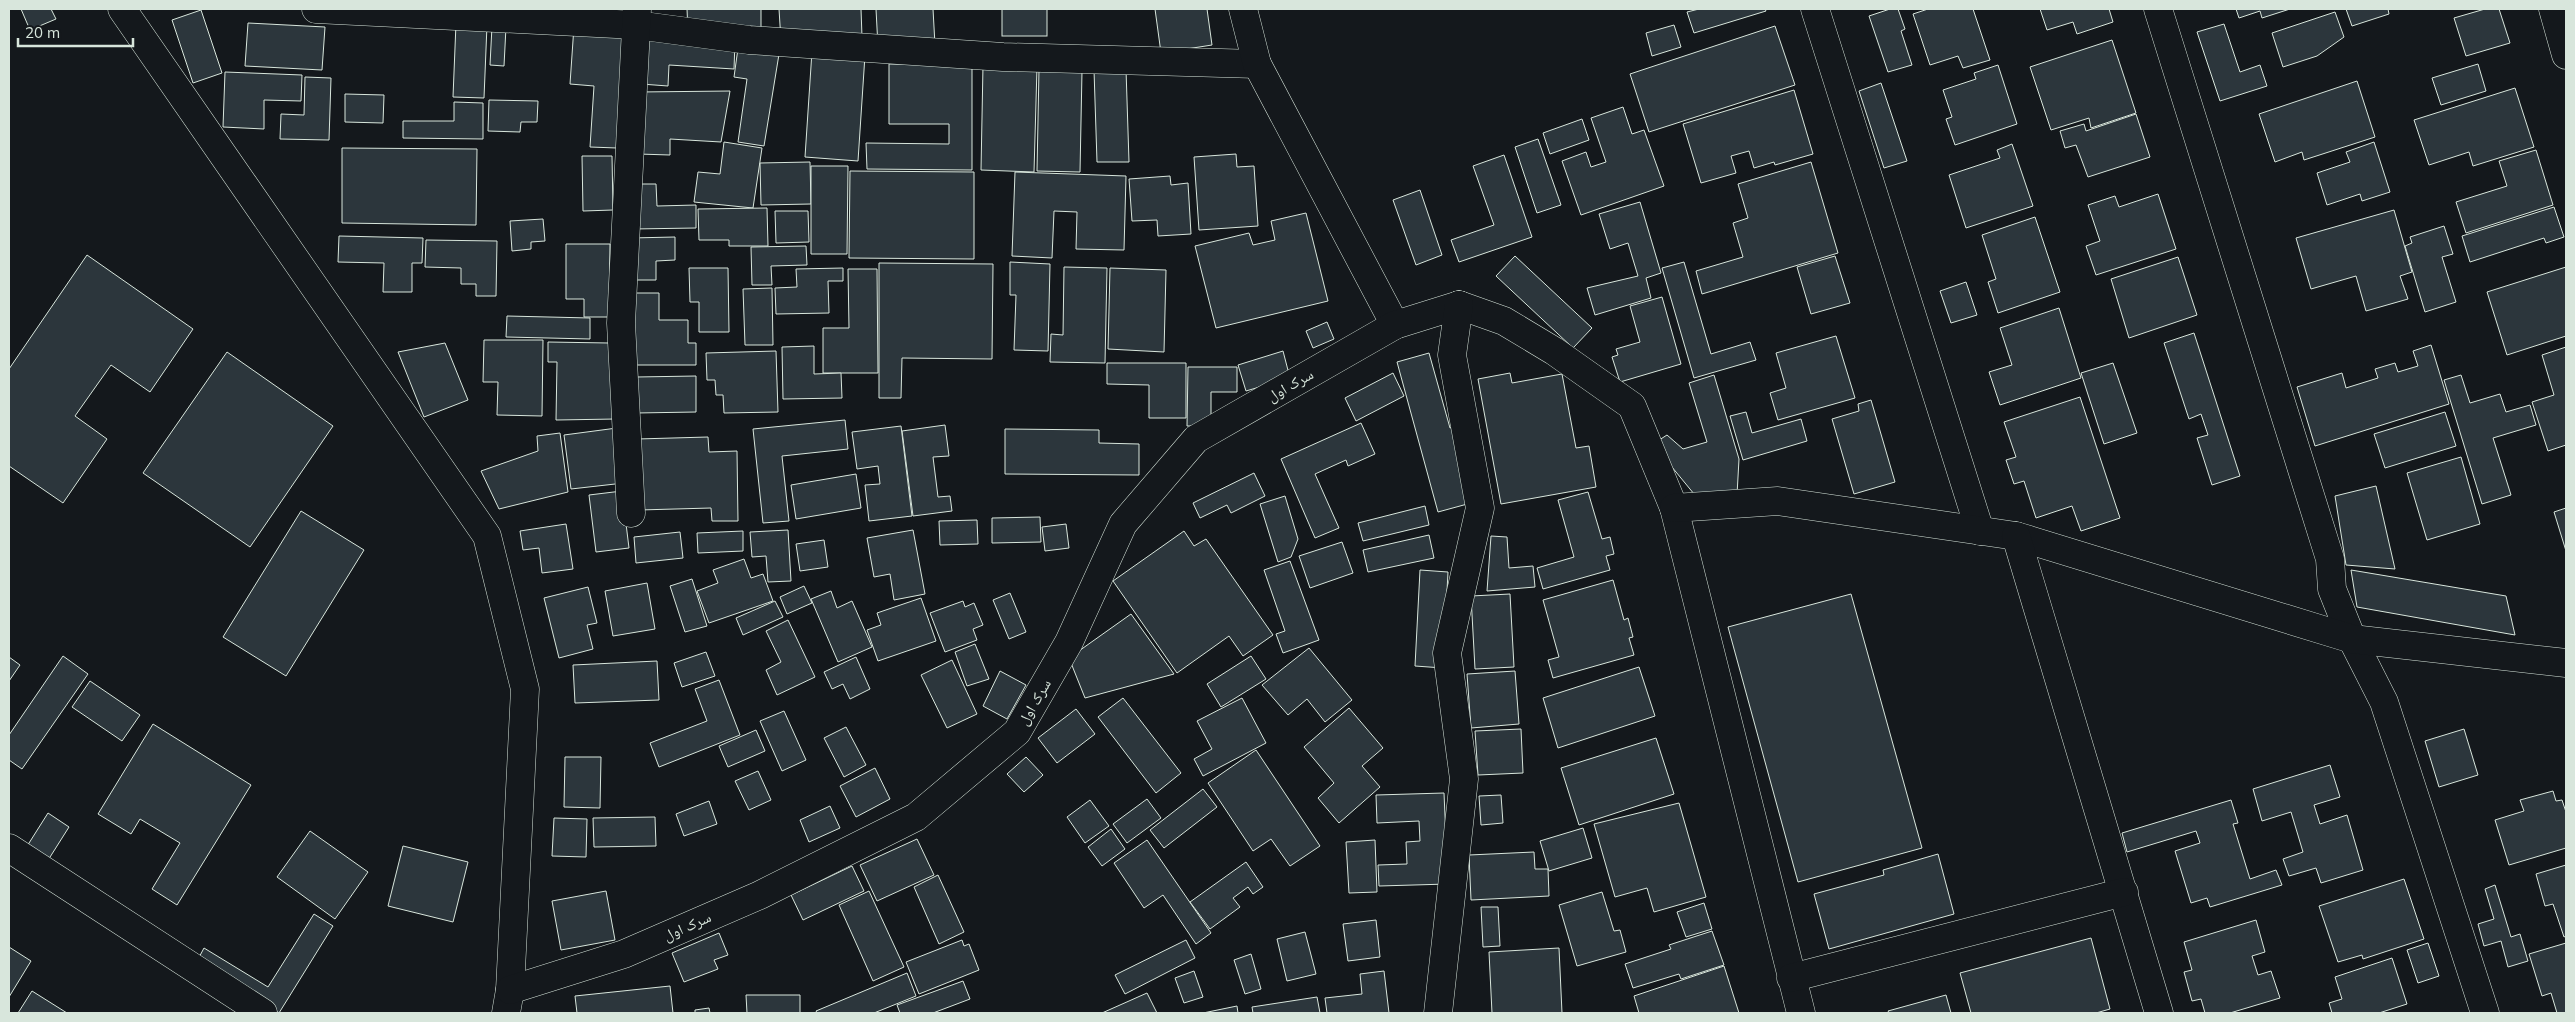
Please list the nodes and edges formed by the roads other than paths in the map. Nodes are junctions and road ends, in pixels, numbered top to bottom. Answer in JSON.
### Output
{"nodes":[{"id":1,"x":122,"y":9,"type":"edge"},
{"id":2,"x":316,"y":9,"type":"edge"},
{"id":3,"x":1244,"y":9,"type":"edge"},
{"id":4,"x":1814,"y":9,"type":"edge"},
{"id":5,"x":2158,"y":9,"type":"edge"},
{"id":6,"x":2553,"y":9,"type":"edge"},
{"id":7,"x":637,"y":17,"type":"edge"},
{"id":8,"x":2566,"y":55,"type":"edge"},
{"id":9,"x":1257,"y":64,"type":"junction"},
{"id":10,"x":1459,"y":305,"type":"junction"},
{"id":11,"x":1395,"y":325,"type":"junction"},
{"id":12,"x":1674,"y":508,"type":"junction"},
{"id":13,"x":631,"y":513,"type":"dead end"},
{"id":14,"x":1980,"y":531,"type":"junction"},
{"id":15,"x":2016,"y":536,"type":"junction"},
{"id":16,"x":2352,"y":639,"type":"junction"},
{"id":17,"x":2566,"y":663,"type":"edge"},
{"id":18,"x":9,"y":848,"type":"edge"},
{"id":19,"x":2124,"y":892,"type":"junction"},
{"id":20,"x":1790,"y":978,"type":"junction"},
{"id":21,"x":508,"y":1002,"type":"edge"},
{"id":22,"x":263,"y":1013,"type":"edge"},
{"id":23,"x":1438,"y":1013,"type":"edge"},
{"id":24,"x":1801,"y":1013,"type":"edge"},
{"id":25,"x":2158,"y":1013,"type":"edge"},
{"id":26,"x":2486,"y":1013,"type":"edge"}],
"edges":[{"from":1,"to":21,"type":"street"},
{"from":2,"to":7,"type":"street"},
{"from":3,"to":9,"type":"street"},
{"from":4,"to":14,"type":"street"},
{"from":5,"to":16,"type":"street"},
{"from":6,"to":8,"type":"street"},
{"from":7,"to":9,"type":"street"},
{"from":7,"to":13,"type":"street"},
{"from":9,"to":11,"type":"street"},
{"from":10,"to":11,"type":"street","name":"سرک اول"},
{"from":10,"to":12,"type":"street"},
{"from":10,"to":23,"type":"street"},
{"from":11,"to":21,"type":"street","name":"سرک اول"},
{"from":12,"to":14,"type":"street"},
{"from":12,"to":20,"type":"street"},
{"from":14,"to":15,"type":"street"},
{"from":15,"to":16,"type":"street"},
{"from":15,"to":19,"type":"street"},
{"from":16,"to":17,"type":"street"},
{"from":16,"to":26,"type":"street"},
{"from":18,"to":22,"type":"street"},
{"from":19,"to":20,"type":"street"},
{"from":19,"to":25,"type":"street"},
{"from":20,"to":24,"type":"street"}]}
